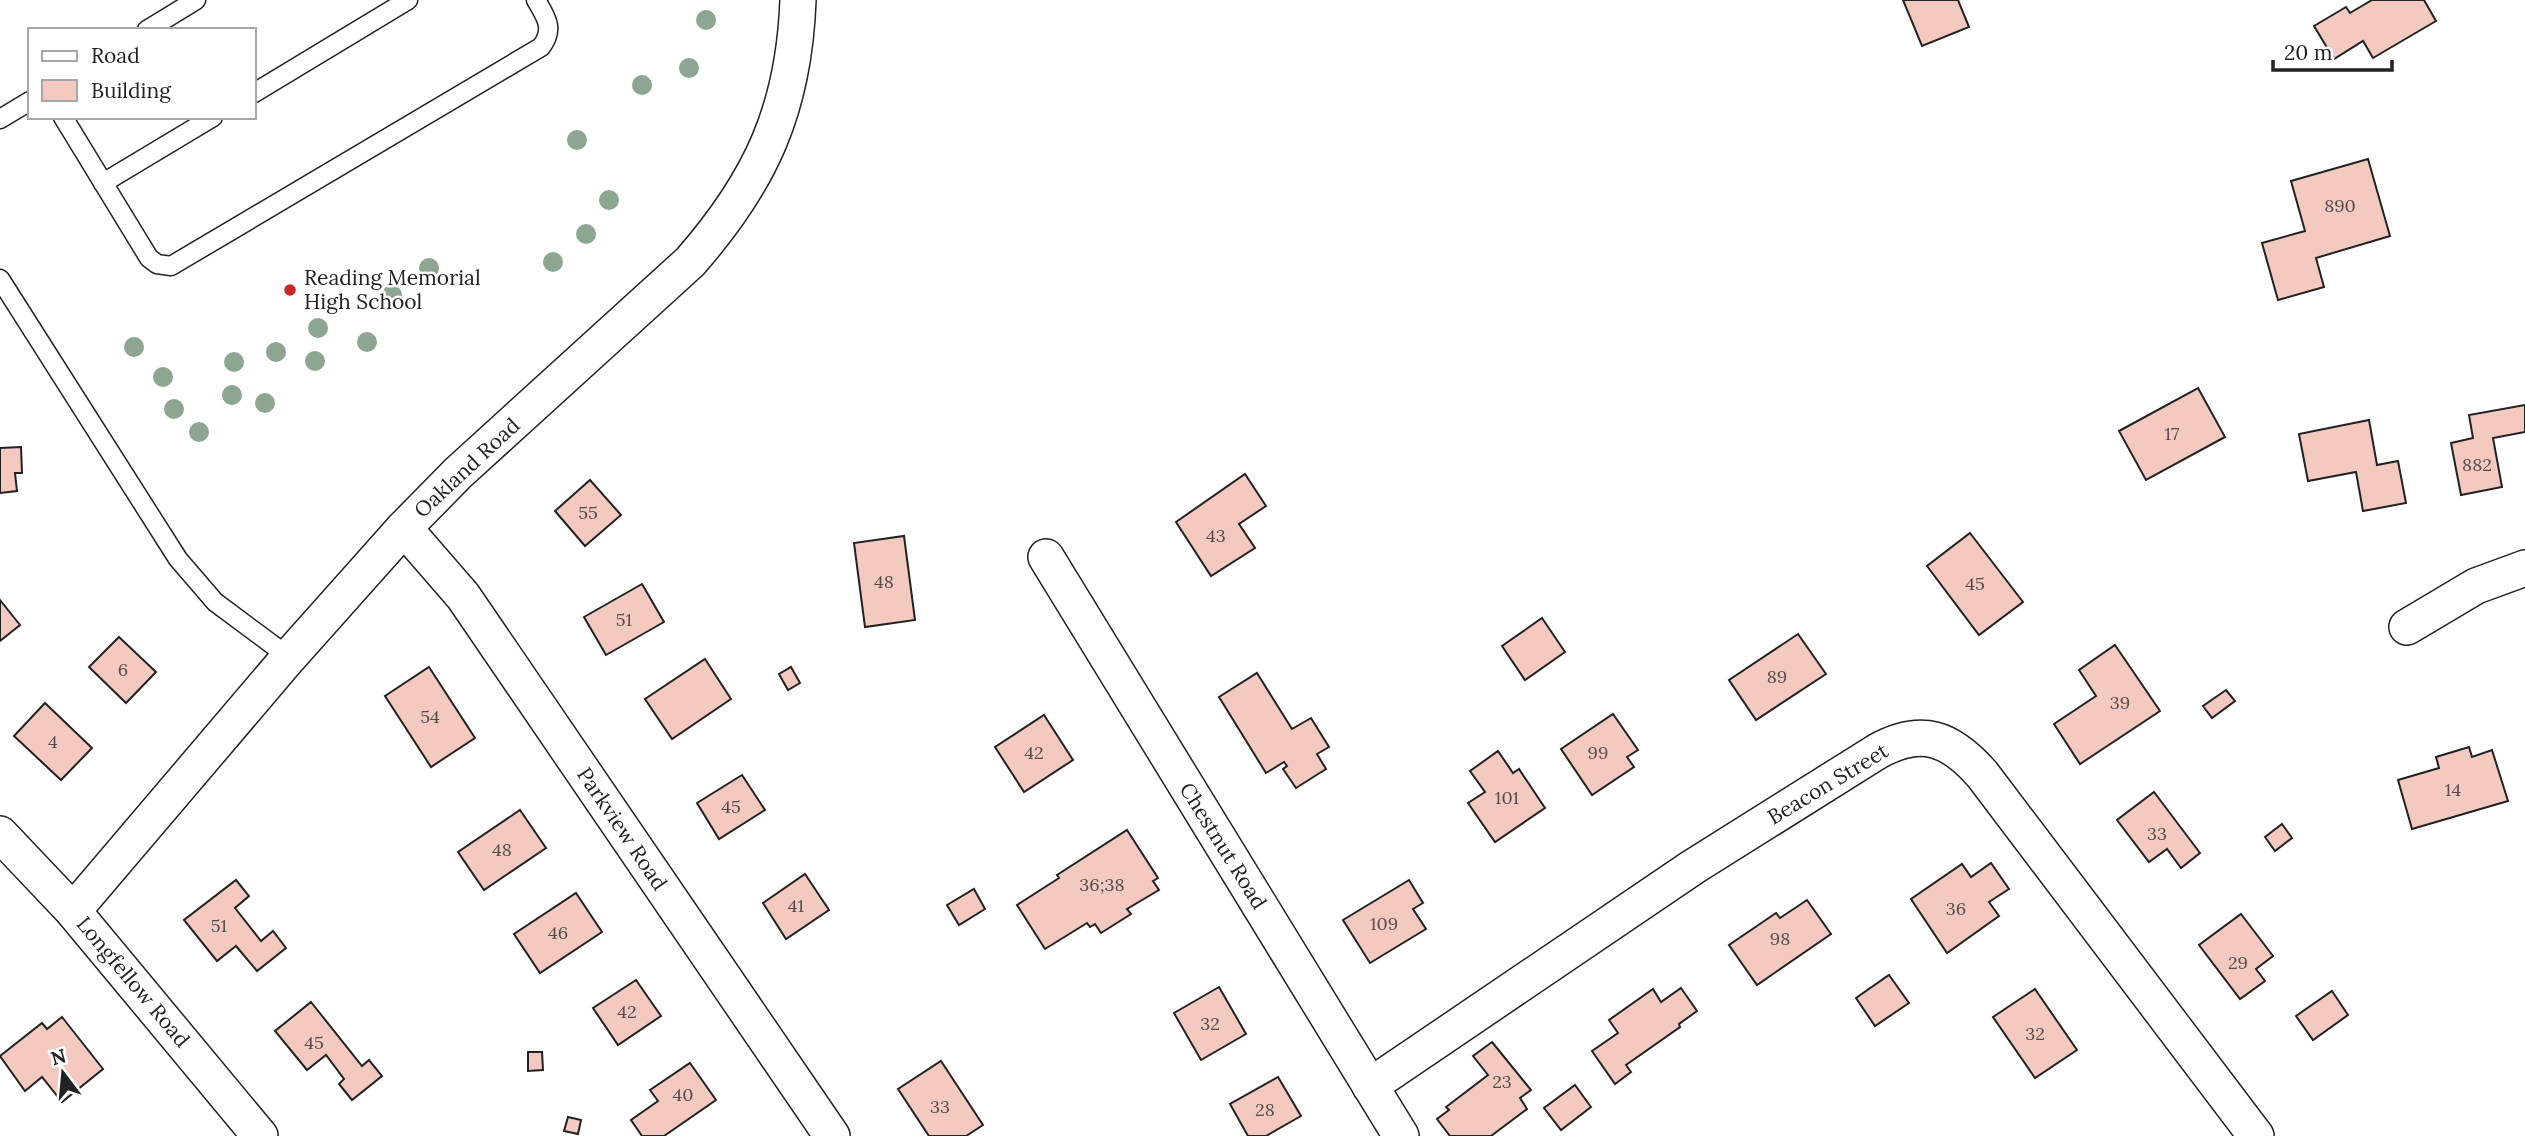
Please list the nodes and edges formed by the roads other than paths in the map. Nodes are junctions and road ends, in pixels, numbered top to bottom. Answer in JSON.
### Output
{"nodes":[{"id":1,"x":196,"y":0,"type":"edge"},
{"id":2,"x":408,"y":0,"type":"edge"},
{"id":3,"x":536,"y":0,"type":"edge"},
{"id":4,"x":798,"y":0,"type":"edge"},
{"id":5,"x":149,"y":28,"type":"edge"},
{"id":6,"x":256,"y":92,"type":"edge"},
{"id":7,"x":28,"y":101,"type":"edge"},
{"id":8,"x":0,"y":119,"type":"edge"},
{"id":9,"x":64,"y":119,"type":"edge"},
{"id":10,"x":210,"y":119,"type":"edge"},
{"id":11,"x":103,"y":183,"type":"junction"},
{"id":12,"x":0,"y":278,"type":"edge"},
{"id":13,"x":404,"y":528,"type":"junction"},
{"id":14,"x":1045,"y":557,"type":"dead end"},
{"id":15,"x":2525,"y":568,"type":"edge"},
{"id":16,"x":2407,"y":627,"type":"dead end"},
{"id":17,"x":289,"y":657,"type":"junction"},
{"id":18,"x":0,"y":834,"type":"edge"},
{"id":19,"x":73,"y":911,"type":"junction"},
{"id":20,"x":1370,"y":1086,"type":"junction"},
{"id":21,"x":260,"y":1136,"type":"edge"},
{"id":22,"x":832,"y":1136,"type":"edge"},
{"id":23,"x":1401,"y":1136,"type":"edge"},
{"id":24,"x":2256,"y":1136,"type":"edge"}],
"edges":[{"from":1,"to":5,"type":"lane"},
{"from":2,"to":6,"type":"lane"},
{"from":3,"to":11,"type":"lane"},
{"from":4,"to":13,"type":"street","name":"Oakland Road"},
{"from":7,"to":8,"type":"lane"},
{"from":9,"to":11,"type":"lane"},
{"from":10,"to":11,"type":"lane"},
{"from":12,"to":17,"type":"lane"},
{"from":13,"to":17,"type":"street","name":"Oakland Road"},
{"from":13,"to":22,"type":"street","name":"Parkview Road"},
{"from":14,"to":20,"type":"street","name":"Chestnut Road"},
{"from":15,"to":16,"type":"street"},
{"from":17,"to":19,"type":"street","name":"Oakland Road"},
{"from":18,"to":19,"type":"street","name":"Longfellow Road"},
{"from":19,"to":21,"type":"street","name":"Longfellow Road"},
{"from":20,"to":23,"type":"street","name":"Chestnut Road"},
{"from":20,"to":24,"type":"street","name":"Beacon Street"}]}
